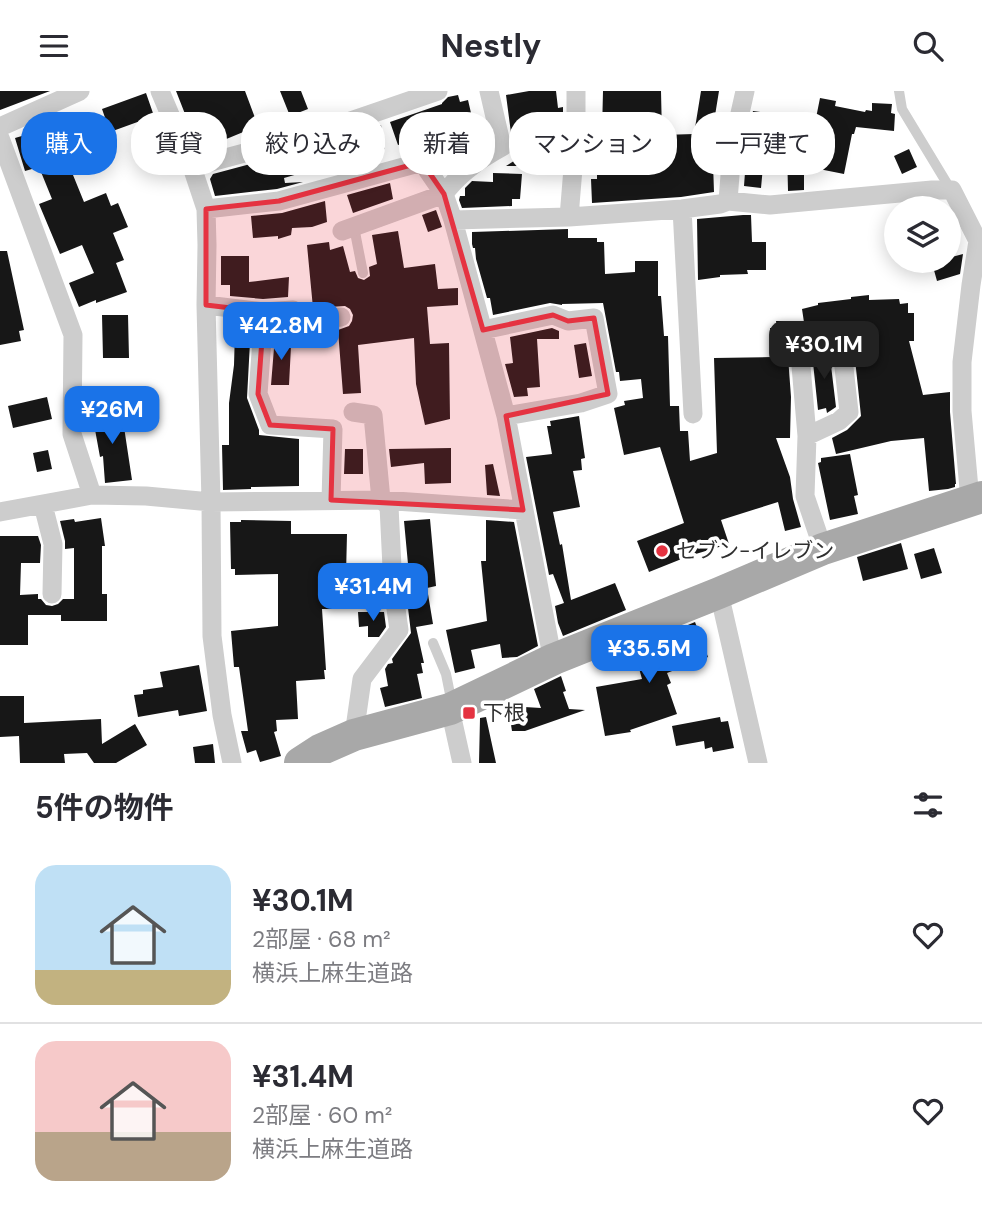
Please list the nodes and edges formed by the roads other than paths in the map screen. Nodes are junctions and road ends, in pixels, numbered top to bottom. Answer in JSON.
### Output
{"nodes":[{"id":1,"x":80,"y":91,"type":"edge"},
{"id":2,"x":160,"y":91,"type":"edge"},
{"id":3,"x":438,"y":91,"type":"edge"},
{"id":4,"x":489,"y":91,"type":"edge"},
{"id":5,"x":576,"y":91,"type":"edge"},
{"id":6,"x":745,"y":91,"type":"edge"},
{"id":7,"x":899,"y":91,"type":"edge"},
{"id":8,"x":169,"y":112,"type":"edge"},
{"id":9,"x":0,"y":127,"type":"edge"},
{"id":10,"x":0,"y":138,"type":"edge"},
{"id":11,"x":227,"y":158,"type":"edge"},
{"id":12,"x":194,"y":175,"type":"edge"},
{"id":13,"x":952,"y":190,"type":"junction"},
{"id":14,"x":444,"y":194,"type":"junction"},
{"id":15,"x":728,"y":201,"type":"junction"},
{"id":16,"x":205,"y":209,"type":"junction"},
{"id":17,"x":682,"y":209,"type":"junction"},
{"id":18,"x":569,"y":217,"type":"junction"},
{"id":19,"x":453,"y":220,"type":"junction"},
{"id":20,"x":348,"y":229,"type":"joint"},
{"id":21,"x":980,"y":241,"type":"edge"},
{"id":22,"x":363,"y":273,"type":"dead end"},
{"id":23,"x":976,"y":285,"type":"edge"},
{"id":24,"x":206,"y":305,"type":"junction"},
{"id":25,"x":264,"y":312,"type":"junction"},
{"id":26,"x":341,"y":317,"type":"dead end"},
{"id":27,"x":483,"y":330,"type":"junction"},
{"id":28,"x":353,"y":412,"type":"dead end"},
{"id":29,"x":692,"y":414,"type":"dead end"},
{"id":30,"x":506,"y":416,"type":"junction"},
{"id":31,"x":807,"y":436,"type":"junction"},
{"id":32,"x":92,"y":495,"type":"junction"},
{"id":33,"x":976,"y":498,"type":"edge"},
{"id":34,"x":331,"y":500,"type":"junction"},
{"id":35,"x":381,"y":500,"type":"junction"},
{"id":36,"x":211,"y":502,"type":"junction"},
{"id":37,"x":43,"y":505,"type":"junction"},
{"id":38,"x":523,"y":510,"type":"junction"},
{"id":39,"x":0,"y":513,"type":"edge"},
{"id":40,"x":822,"y":549,"type":"junction"},
{"id":41,"x":719,"y":593,"type":"junction"},
{"id":42,"x":52,"y":594,"type":"dead end"},
{"id":43,"x":433,"y":643,"type":"dead end"},
{"id":44,"x":554,"y":659,"type":"junction"},
{"id":45,"x":451,"y":709,"type":"junction"},
{"id":46,"x":354,"y":735,"type":"junction"},
{"id":47,"x":232,"y":763,"type":"edge"},
{"id":48,"x":300,"y":763,"type":"edge"},
{"id":49,"x":462,"y":763,"type":"edge"},
{"id":50,"x":758,"y":763,"type":"edge"}],
"edges":[{"from":1,"to":9,"type":"street"},
{"from":2,"to":8,"type":"street"},
{"from":3,"to":11,"type":"street"},
{"from":4,"to":14,"type":"street"},
{"from":5,"to":18,"type":"street"},
{"from":6,"to":15,"type":"street"},
{"from":7,"to":13,"type":"lane"},
{"from":10,"to":32,"type":"street"},
{"from":12,"to":16,"type":"street"},
{"from":13,"to":15,"type":"street"},
{"from":13,"to":21,"type":"street"},
{"from":14,"to":16,"type":"street"},
{"from":14,"to":19,"type":"street"},
{"from":14,"to":20,"type":"street"},
{"from":15,"to":17,"type":"street"},
{"from":16,"to":24,"type":"street"},
{"from":17,"to":18,"type":"street"},
{"from":17,"to":29,"type":"street"},
{"from":18,"to":19,"type":"street"},
{"from":19,"to":27,"type":"street"},
{"from":20,"to":22,"type":"lane"},
{"from":21,"to":23,"type":"street"},
{"from":23,"to":33,"type":"street"},
{"from":24,"to":25,"type":"street"},
{"from":24,"to":36,"type":"street"},
{"from":25,"to":26,"type":"street"},
{"from":25,"to":34,"type":"street"},
{"from":27,"to":30,"type":"street"},
{"from":27,"to":30,"type":"street"},
{"from":28,"to":35,"type":"street"},
{"from":30,"to":38,"type":"street"},
{"from":31,"to":31,"type":"street"},
{"from":31,"to":40,"type":"street"},
{"from":32,"to":36,"type":"street"},
{"from":32,"to":37,"type":"street"},
{"from":33,"to":40,"type":"main road"},
{"from":34,"to":35,"type":"street"},
{"from":34,"to":36,"type":"street"},
{"from":35,"to":38,"type":"street"},
{"from":35,"to":46,"type":"street"},
{"from":36,"to":47,"type":"street"},
{"from":37,"to":39,"type":"street"},
{"from":37,"to":42,"type":"street"},
{"from":38,"to":44,"type":"street"},
{"from":40,"to":41,"type":"main road"},
{"from":41,"to":44,"type":"main road"},
{"from":41,"to":50,"type":"street"},
{"from":43,"to":45,"type":"lane"},
{"from":44,"to":45,"type":"main road"},
{"from":45,"to":46,"type":"main road"},
{"from":45,"to":49,"type":"street"},
{"from":46,"to":48,"type":"main road"}]}
